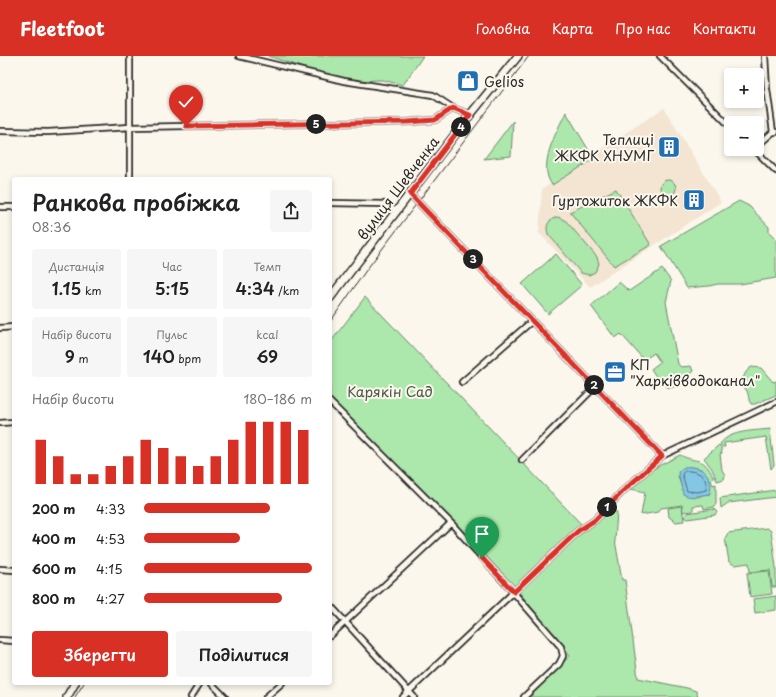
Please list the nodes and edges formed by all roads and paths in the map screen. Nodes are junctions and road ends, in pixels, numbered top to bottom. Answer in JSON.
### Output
{"nodes":[{"id":1,"x":130,"y":56,"type":"edge"},
{"id":2,"x":239,"y":56,"type":"edge"},
{"id":3,"x":518,"y":56,"type":"edge"},
{"id":4,"x":660,"y":56,"type":"edge"},
{"id":5,"x":765,"y":56,"type":"edge"},
{"id":6,"x":259,"y":58,"type":"edge"},
{"id":7,"x":453,"y":108,"type":"junction"},
{"id":8,"x":470,"y":115,"type":"junction"},
{"id":9,"x":724,"y":120,"type":"edge"},
{"id":10,"x":130,"y":127,"type":"junction"},
{"id":11,"x":0,"y":131,"type":"edge"},
{"id":12,"x":774,"y":132,"type":"edge"},
{"id":13,"x":764,"y":140,"type":"edge"},
{"id":14,"x":761,"y":156,"type":"edge"},
{"id":15,"x":776,"y":171,"type":"edge"},
{"id":16,"x":130,"y":177,"type":"edge"},
{"id":17,"x":410,"y":194,"type":"junction"},
{"id":18,"x":332,"y":203,"type":"edge"},
{"id":19,"x":12,"y":207,"type":"edge"},
{"id":20,"x":0,"y":208,"type":"edge"},
{"id":21,"x":397,"y":212,"type":"junction"},
{"id":22,"x":332,"y":295,"type":"edge"},
{"id":23,"x":532,"y":321,"type":"junction"},
{"id":24,"x":12,"y":327,"type":"edge"},
{"id":25,"x":0,"y":328,"type":"edge"},
{"id":26,"x":462,"y":382,"type":"dead end"},
{"id":27,"x":595,"y":386,"type":"junction"},
{"id":28,"x":776,"y":402,"type":"edge"},
{"id":29,"x":332,"y":404,"type":"edge"},
{"id":30,"x":0,"y":422,"type":"edge"},
{"id":31,"x":12,"y":422,"type":"edge"},
{"id":32,"x":662,"y":456,"type":"junction"},
{"id":33,"x":522,"y":460,"type":"dead end"},
{"id":34,"x":451,"y":523,"type":"junction"},
{"id":35,"x":0,"y":568,"type":"edge"},
{"id":36,"x":12,"y":570,"type":"edge"},
{"id":37,"x":514,"y":592,"type":"junction"},
{"id":38,"x":332,"y":607,"type":"edge"},
{"id":39,"x":346,"y":621,"type":"junction"},
{"id":40,"x":332,"y":634,"type":"edge"},
{"id":41,"x":0,"y":640,"type":"edge"},
{"id":42,"x":12,"y":641,"type":"edge"},
{"id":43,"x":74,"y":685,"type":"edge"},
{"id":44,"x":199,"y":685,"type":"edge"},
{"id":45,"x":213,"y":685,"type":"edge"},
{"id":46,"x":280,"y":685,"type":"edge"},
{"id":47,"x":409,"y":692,"type":"junction"},
{"id":48,"x":67,"y":697,"type":"edge"},
{"id":49,"x":191,"y":697,"type":"edge"},
{"id":50,"x":225,"y":697,"type":"edge"},
{"id":51,"x":266,"y":697,"type":"edge"},
{"id":52,"x":403,"y":697,"type":"edge"},
{"id":53,"x":414,"y":697,"type":"edge"},
{"id":54,"x":524,"y":697,"type":"edge"}],
"edges":[{"from":1,"to":10,"type":"street"},
{"from":2,"to":6,"type":"street"},
{"from":3,"to":8,"type":"main road","name":"вулиця Шевченка"},
{"from":4,"to":9,"type":"street"},
{"from":5,"to":12,"type":"street"},
{"from":6,"to":7,"type":"street"},
{"from":7,"to":8,"type":"street"},
{"from":7,"to":10,"type":"street"},
{"from":8,"to":17,"type":"main road","name":"вулиця Шевченка"},
{"from":10,"to":11,"type":"street"},
{"from":10,"to":16,"type":"street"},
{"from":12,"to":13,"type":"street"},
{"from":14,"to":15,"type":"street"},
{"from":17,"to":21,"type":"main road","name":"вулиця Шевченка"},
{"from":17,"to":23,"type":"street"},
{"from":18,"to":21,"type":"street"},
{"from":19,"to":20,"type":"street"},
{"from":21,"to":22,"type":"main road","name":"вулиця Шевченка"},
{"from":23,"to":26,"type":"street"},
{"from":23,"to":27,"type":"street"},
{"from":24,"to":25,"type":"street"},
{"from":27,"to":32,"type":"street"},
{"from":27,"to":33,"type":"street"},
{"from":28,"to":32,"type":"street"},
{"from":29,"to":34,"type":"street"},
{"from":30,"to":31,"type":"street"},
{"from":32,"to":37,"type":"street"},
{"from":34,"to":37,"type":"street"},
{"from":34,"to":39,"type":"street"},
{"from":35,"to":36,"type":"street"},
{"from":37,"to":47,"type":"street"},
{"from":37,"to":54,"type":"street"},
{"from":38,"to":39,"type":"street"},
{"from":39,"to":40,"type":"street"},
{"from":39,"to":47,"type":"street"},
{"from":41,"to":42,"type":"street"},
{"from":43,"to":48,"type":"main road"},
{"from":44,"to":49,"type":"street"},
{"from":45,"to":50,"type":"street"},
{"from":46,"to":51,"type":"street"},
{"from":47,"to":52,"type":"street"},
{"from":47,"to":53,"type":"street"}]}
